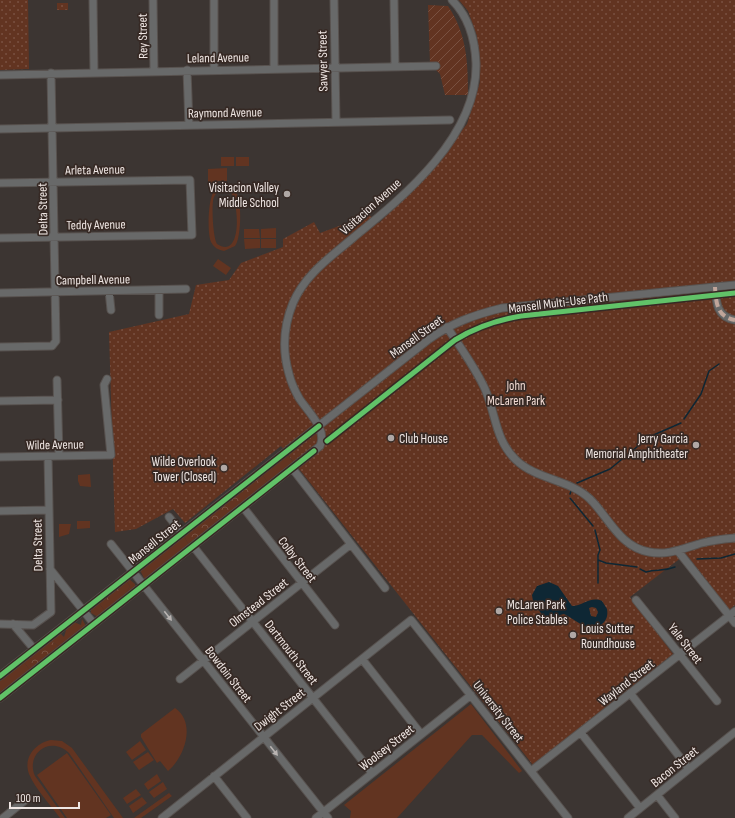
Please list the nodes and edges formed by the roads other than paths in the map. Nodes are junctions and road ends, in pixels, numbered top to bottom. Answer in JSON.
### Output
{"nodes":[{"id":1,"x":93,"y":0,"type":"edge"},
{"id":2,"x":153,"y":0,"type":"edge"},
{"id":3,"x":214,"y":0,"type":"edge"},
{"id":4,"x":274,"y":0,"type":"edge"},
{"id":5,"x":334,"y":0,"type":"edge"},
{"id":6,"x":394,"y":0,"type":"edge"},
{"id":7,"x":452,"y":0,"type":"edge"},
{"id":8,"x":395,"y":66,"type":"junction"},
{"id":9,"x":436,"y":66,"type":"dead end"},
{"id":10,"x":334,"y":67,"type":"junction"},
{"id":11,"x":274,"y":68,"type":"junction"},
{"id":12,"x":214,"y":69,"type":"junction"},
{"id":13,"x":187,"y":70,"type":"junction"},
{"id":14,"x":154,"y":71,"type":"junction"},
{"id":15,"x":94,"y":72,"type":"junction"},
{"id":16,"x":51,"y":73,"type":"junction"},
{"id":17,"x":0,"y":75,"type":"edge"},
{"id":18,"x":450,"y":120,"type":"dead end"},
{"id":19,"x":336,"y":122,"type":"junction"},
{"id":20,"x":189,"y":125,"type":"junction"},
{"id":21,"x":52,"y":128,"type":"junction"},
{"id":22,"x":0,"y":129,"type":"edge"},
{"id":23,"x":53,"y":182,"type":"junction"},
{"id":24,"x":0,"y":183,"type":"edge"},
{"id":25,"x":192,"y":234,"type":"joint"},
{"id":26,"x":54,"y":237,"type":"junction"},
{"id":27,"x":0,"y":238,"type":"edge"},
{"id":28,"x":735,"y":285,"type":"edge"},
{"id":29,"x":715,"y":287,"type":"junction"},
{"id":30,"x":186,"y":289,"type":"dead end"},
{"id":31,"x":159,"y":290,"type":"junction"},
{"id":32,"x":109,"y":291,"type":"junction"},
{"id":33,"x":0,"y":292,"type":"edge"},
{"id":34,"x":56,"y":292,"type":"junction"},
{"id":35,"x":111,"y":310,"type":"dead end"},
{"id":36,"x":160,"y":315,"type":"dead end"},
{"id":37,"x":735,"y":320,"type":"edge"},
{"id":38,"x":447,"y":327,"type":"junction"},
{"id":39,"x":0,"y":347,"type":"edge"},
{"id":40,"x":107,"y":379,"type":"dead end"},
{"id":41,"x":57,"y":380,"type":"dead end"},
{"id":42,"x":58,"y":400,"type":"junction"},
{"id":43,"x":0,"y":401,"type":"edge"},
{"id":44,"x":319,"y":426,"type":"junction"},
{"id":45,"x":48,"y":456,"type":"junction"},
{"id":46,"x":59,"y":456,"type":"junction"},
{"id":47,"x":0,"y":457,"type":"edge"},
{"id":48,"x":292,"y":468,"type":"junction"},
{"id":49,"x":243,"y":507,"type":"junction"},
{"id":50,"x":48,"y":510,"type":"junction"},
{"id":51,"x":0,"y":511,"type":"edge"},
{"id":52,"x":170,"y":517,"type":"dead end"},
{"id":53,"x":182,"y":533,"type":"junction"},
{"id":54,"x":735,"y":538,"type":"edge"},
{"id":55,"x":111,"y":544,"type":"dead end"},
{"id":56,"x":351,"y":544,"type":"junction"},
{"id":57,"x":193,"y":546,"type":"junction"},
{"id":58,"x":678,"y":551,"type":"junction"},
{"id":59,"x":50,"y":569,"type":"junction"},
{"id":60,"x":133,"y":572,"type":"junction"},
{"id":61,"x":302,"y":583,"type":"junction"},
{"id":62,"x":144,"y":585,"type":"junction"},
{"id":63,"x":385,"y":588,"type":"dead end"},
{"id":64,"x":636,"y":600,"type":"dead end"},
{"id":65,"x":83,"y":610,"type":"junction"},
{"id":66,"x":735,"y":610,"type":"edge"},
{"id":67,"x":729,"y":615,"type":"junction"},
{"id":68,"x":411,"y":620,"type":"joint"},
{"id":69,"x":253,"y":622,"type":"junction"},
{"id":70,"x":735,"y":623,"type":"edge"},
{"id":71,"x":0,"y":624,"type":"edge"},
{"id":72,"x":13,"y":624,"type":"junction"},
{"id":73,"x":94,"y":624,"type":"junction"},
{"id":74,"x":335,"y":625,"type":"dead end"},
{"id":75,"x":34,"y":649,"type":"junction"},
{"id":76,"x":680,"y":654,"type":"junction"},
{"id":77,"x":362,"y":659,"type":"junction"},
{"id":78,"x":203,"y":661,"type":"junction"},
{"id":79,"x":0,"y":676,"type":"edge"},
{"id":80,"x":180,"y":679,"type":"dead end"},
{"id":81,"x":630,"y":694,"type":"junction"},
{"id":82,"x":471,"y":695,"type":"junction"},
{"id":83,"x":0,"y":698,"type":"edge"},
{"id":84,"x":313,"y":698,"type":"junction"},
{"id":85,"x":717,"y":701,"type":"dead end"},
{"id":86,"x":735,"y":732,"type":"edge"},
{"id":87,"x":581,"y":733,"type":"junction"},
{"id":88,"x":421,"y":734,"type":"junction"},
{"id":89,"x":263,"y":736,"type":"junction"},
{"id":90,"x":689,"y":769,"type":"junction"},
{"id":91,"x":531,"y":771,"type":"junction"},
{"id":92,"x":372,"y":773,"type":"junction"},
{"id":93,"x":214,"y":776,"type":"junction"},
{"id":94,"x":657,"y":795,"type":"junction"},
{"id":95,"x":28,"y":798,"type":"dead end"},
{"id":96,"x":640,"y":808,"type":"junction"},
{"id":97,"x":325,"y":815,"type":"edge"},
{"id":98,"x":3,"y":816,"type":"edge"},
{"id":99,"x":162,"y":818,"type":"edge"},
{"id":100,"x":247,"y":818,"type":"edge"},
{"id":101,"x":316,"y":818,"type":"edge"},
{"id":102,"x":568,"y":818,"type":"edge"},
{"id":103,"x":628,"y":818,"type":"edge"},
{"id":104,"x":675,"y":818,"type":"edge"}],
"edges":[{"from":1,"to":15,"type":"street"},
{"from":2,"to":14,"type":"street","name":"Rey Street"},
{"from":3,"to":12,"type":"street"},
{"from":4,"to":11,"type":"street"},
{"from":5,"to":10,"type":"street","name":"Sawyer Street"},
{"from":6,"to":8,"type":"street"},
{"from":7,"to":44,"type":"street","name":"Visitacion Avenue"},
{"from":8,"to":9,"type":"street","name":"Leland Avenue"},
{"from":8,"to":10,"type":"street","name":"Leland Avenue"},
{"from":10,"to":11,"type":"street","name":"Leland Avenue"},
{"from":10,"to":19,"type":"street","name":"Sawyer Street"},
{"from":11,"to":12,"type":"street","name":"Leland Avenue"},
{"from":12,"to":13,"type":"street","name":"Leland Avenue"},
{"from":13,"to":14,"type":"street","name":"Leland Avenue"},
{"from":13,"to":20,"type":"street"},
{"from":14,"to":15,"type":"street","name":"Leland Avenue"},
{"from":15,"to":16,"type":"street","name":"Leland Avenue"},
{"from":16,"to":17,"type":"street","name":"Leland Avenue"},
{"from":16,"to":21,"type":"street","name":"Delta Street"},
{"from":18,"to":19,"type":"street","name":"Raymond Avenue"},
{"from":19,"to":20,"type":"street","name":"Raymond Avenue"},
{"from":20,"to":21,"type":"street","name":"Raymond Avenue"},
{"from":21,"to":22,"type":"street","name":"Raymond Avenue"},
{"from":21,"to":23,"type":"street","name":"Delta Street"},
{"from":23,"to":24,"type":"street","name":"Arleta Avenue"},
{"from":23,"to":25,"type":"street","name":"Arleta Avenue"},
{"from":23,"to":26,"type":"street","name":"Delta Street"},
{"from":25,"to":26,"type":"street","name":"Teddy Avenue"},
{"from":26,"to":27,"type":"street","name":"Teddy Avenue"},
{"from":26,"to":34,"type":"street","name":"Delta Street"},
{"from":28,"to":29,"type":"street","name":"Mansell Street"},
{"from":29,"to":37,"type":"street"},
{"from":29,"to":38,"type":"street","name":"Mansell Street"},
{"from":30,"to":31,"type":"street","name":"Campbell Avenue"},
{"from":31,"to":32,"type":"street","name":"Campbell Avenue"},
{"from":31,"to":36,"type":"street"},
{"from":32,"to":34,"type":"street","name":"Campbell Avenue"},
{"from":32,"to":35,"type":"street"},
{"from":33,"to":34,"type":"street","name":"Campbell Avenue"},
{"from":34,"to":39,"type":"street","name":"Delta Street"},
{"from":38,"to":44,"type":"street","name":"Mansell Street"},
{"from":38,"to":58,"type":"street"},
{"from":40,"to":46,"type":"street","name":"Wilde Avenue"},
{"from":41,"to":42,"type":"street"},
{"from":42,"to":43,"type":"street"},
{"from":42,"to":46,"type":"street"},
{"from":44,"to":48,"type":"street"},
{"from":44,"to":53,"type":"street","name":"Mansell Street"},
{"from":45,"to":46,"type":"street","name":"Wilde Avenue"},
{"from":45,"to":47,"type":"street","name":"Wilde Avenue"},
{"from":45,"to":50,"type":"street","name":"Delta Street"},
{"from":48,"to":49,"type":"street"},
{"from":48,"to":56,"type":"street"},
{"from":49,"to":57,"type":"street"},
{"from":49,"to":61,"type":"street","name":"Colby Street"},
{"from":50,"to":51,"type":"street"},
{"from":50,"to":59,"type":"street","name":"Delta Street"},
{"from":52,"to":53,"type":"street"},
{"from":53,"to":60,"type":"street","name":"Mansell Street"},
{"from":54,"to":58,"type":"street"},
{"from":55,"to":60,"type":"street","name":"Bowdoin Street"},
{"from":56,"to":61,"type":"street","name":"Olmstead Street"},
{"from":56,"to":63,"type":"street"},
{"from":57,"to":62,"type":"street"},
{"from":57,"to":69,"type":"street","name":"Dartmouth Street"},
{"from":58,"to":67,"type":"street"},
{"from":59,"to":65,"type":"street"},
{"from":59,"to":72,"type":"street","name":"Delta Street"},
{"from":60,"to":62,"type":"street","name":"Bowdoin Street"},
{"from":60,"to":65,"type":"street","name":"Mansell Street"},
{"from":61,"to":69,"type":"street","name":"Olmstead Street"},
{"from":61,"to":74,"type":"street","name":"Colby Street"},
{"from":62,"to":73,"type":"street"},
{"from":62,"to":78,"type":"street","name":"Bowdoin Street","one_way":true},
{"from":64,"to":76,"type":"street","name":"Yale Street"},
{"from":65,"to":73,"type":"street"},
{"from":65,"to":75,"type":"street","name":"Mansell Street"},
{"from":66,"to":67,"type":"street","name":"Wayland Street"},
{"from":67,"to":70,"type":"street"},
{"from":67,"to":76,"type":"street","name":"Wayland Street"},
{"from":68,"to":77,"type":"street","name":"Dwight Street"},
{"from":68,"to":82,"type":"street","name":"University Street"},
{"from":69,"to":78,"type":"street","name":"Olmstead Street"},
{"from":69,"to":84,"type":"street","name":"Dartmouth Street"},
{"from":71,"to":72,"type":"street"},
{"from":72,"to":75,"type":"street"},
{"from":73,"to":83,"type":"street"},
{"from":75,"to":79,"type":"street","name":"Mansell Street"},
{"from":76,"to":81,"type":"street","name":"Wayland Street"},
{"from":76,"to":85,"type":"street","name":"Yale Street"},
{"from":77,"to":84,"type":"street","name":"Dwight Street"},
{"from":77,"to":88,"type":"street"},
{"from":78,"to":80,"type":"street","name":"Olmstead Street"},
{"from":78,"to":89,"type":"street","name":"Bowdoin Street"},
{"from":81,"to":87,"type":"street","name":"Wayland Street"},
{"from":81,"to":90,"type":"street"},
{"from":82,"to":88,"type":"street","name":"Woolsey Street"},
{"from":82,"to":91,"type":"street","name":"University Street"},
{"from":84,"to":89,"type":"street","name":"Dwight Street"},
{"from":84,"to":92,"type":"street","name":"Dartmouth Street"},
{"from":86,"to":90,"type":"street","name":"Bacon Street"},
{"from":87,"to":91,"type":"street","name":"Wayland Street"},
{"from":87,"to":96,"type":"street"},
{"from":88,"to":92,"type":"street","name":"Woolsey Street"},
{"from":89,"to":93,"type":"street","name":"Dwight Street"},
{"from":89,"to":97,"type":"street","name":"Bowdoin Street","one_way":true},
{"from":90,"to":94,"type":"street","name":"Bacon Street"},
{"from":91,"to":102,"type":"street","name":"University Street"},
{"from":92,"to":97,"type":"street","name":"Woolsey Street"},
{"from":93,"to":99,"type":"street","name":"Dwight Street"},
{"from":93,"to":100,"type":"street"},
{"from":94,"to":96,"type":"street","name":"Bacon Street"},
{"from":94,"to":104,"type":"street"},
{"from":95,"to":98,"type":"street"},
{"from":96,"to":103,"type":"street","name":"Bacon Street"},
{"from":97,"to":101,"type":"street","name":"Woolsey Street"}]}
